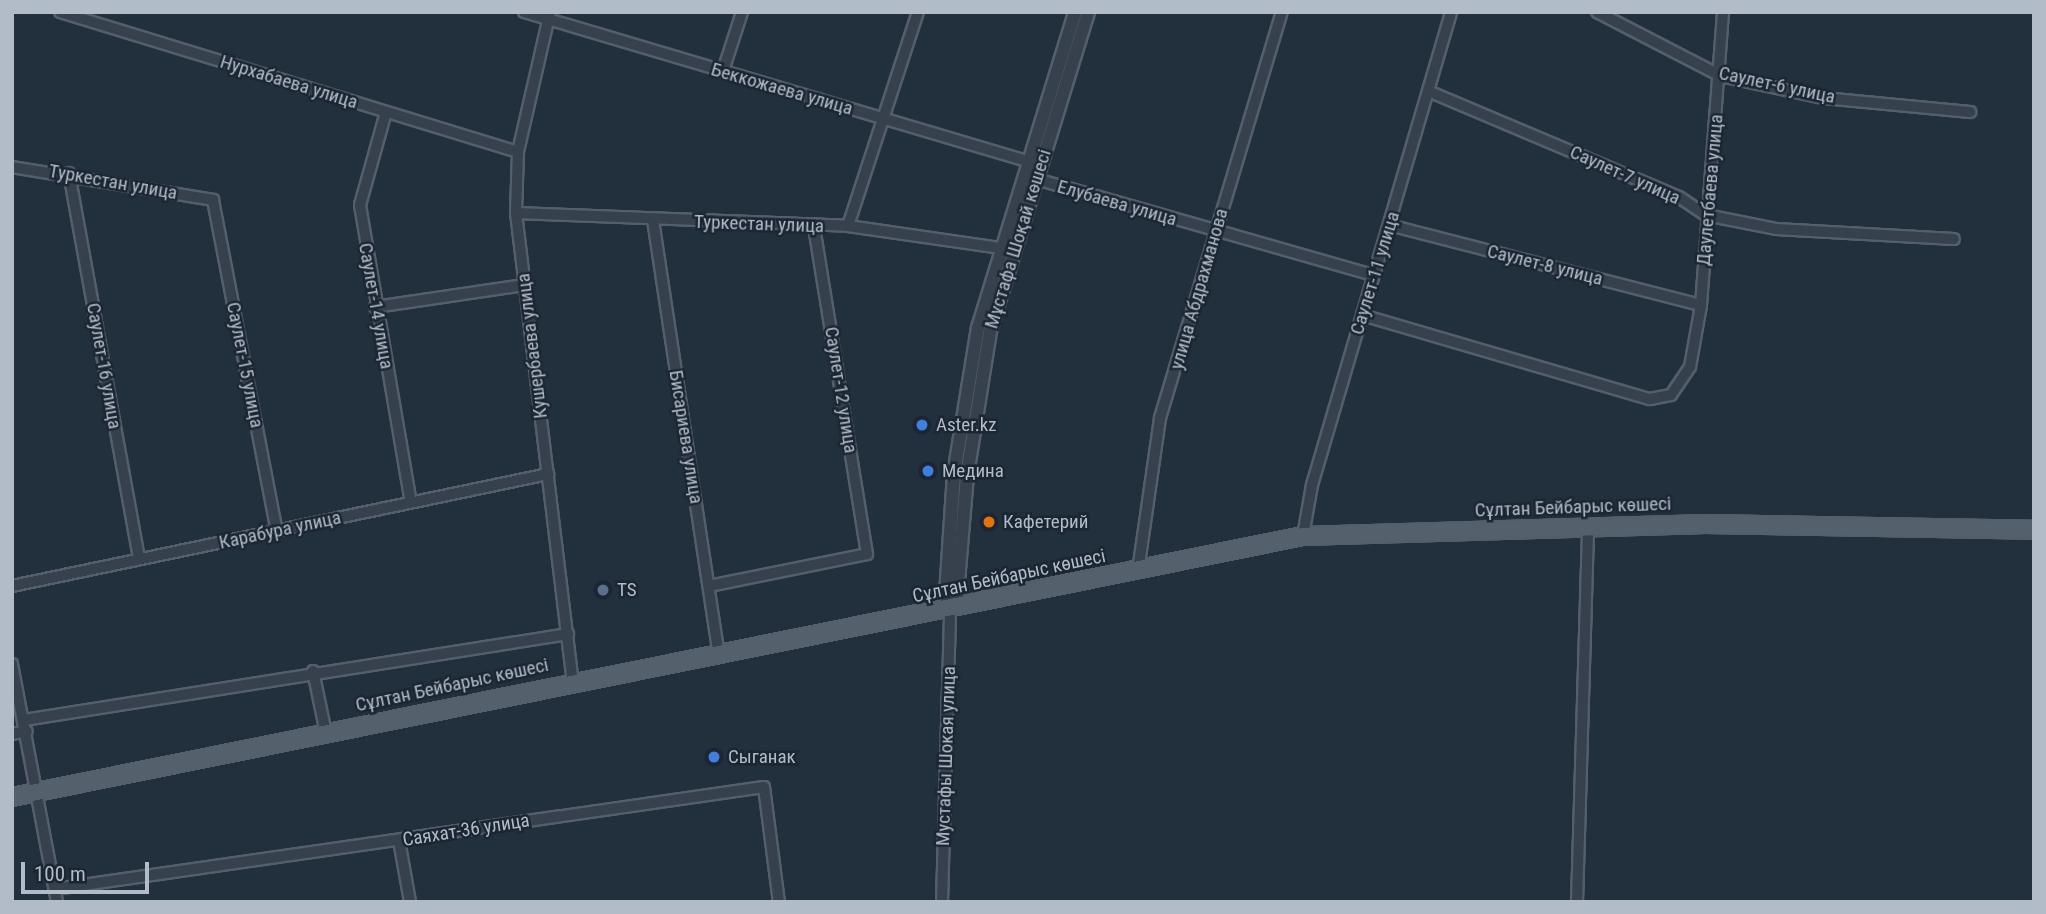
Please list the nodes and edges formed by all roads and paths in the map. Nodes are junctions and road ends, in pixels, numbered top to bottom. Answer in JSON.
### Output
{"nodes":[{"id":1,"x":60,"y":12,"type":"edge"},
{"id":2,"x":524,"y":12,"type":"edge"},
{"id":3,"x":742,"y":12,"type":"edge"},
{"id":4,"x":918,"y":12,"type":"edge"},
{"id":5,"x":1075,"y":12,"type":"edge"},
{"id":6,"x":1088,"y":12,"type":"edge"},
{"id":7,"x":1282,"y":12,"type":"edge"},
{"id":8,"x":1451,"y":12,"type":"edge"},
{"id":9,"x":1597,"y":12,"type":"edge"},
{"id":10,"x":1723,"y":12,"type":"edge"},
{"id":11,"x":549,"y":16,"type":"edge"},
{"id":12,"x":723,"y":71,"type":"junction"},
{"id":13,"x":1721,"y":76,"type":"junction"},
{"id":14,"x":1428,"y":90,"type":"junction"},
{"id":15,"x":386,"y":112,"type":"junction"},
{"id":16,"x":1969,"y":112,"type":"dead end"},
{"id":17,"x":886,"y":119,"type":"junction"},
{"id":18,"x":518,"y":152,"type":"junction"},
{"id":19,"x":1034,"y":163,"type":"junction"},
{"id":20,"x":12,"y":167,"type":"edge"},
{"id":21,"x":69,"y":173,"type":"junction"},
{"id":22,"x":1029,"y":177,"type":"junction"},
{"id":23,"x":214,"y":200,"type":"joint"},
{"id":24,"x":516,"y":213,"type":"junction"},
{"id":25,"x":1706,"y":215,"type":"junction"},
{"id":26,"x":653,"y":220,"type":"junction"},
{"id":27,"x":814,"y":225,"type":"junction"},
{"id":28,"x":1389,"y":225,"type":"junction"},
{"id":29,"x":848,"y":226,"type":"junction"},
{"id":30,"x":1215,"y":232,"type":"junction"},
{"id":31,"x":1954,"y":239,"type":"dead end"},
{"id":32,"x":1001,"y":248,"type":"junction"},
{"id":33,"x":1373,"y":275,"type":"junction"},
{"id":34,"x":524,"y":285,"type":"junction"},
{"id":35,"x":1701,"y":305,"type":"junction"},
{"id":36,"x":375,"y":307,"type":"junction"},
{"id":37,"x":1362,"y":315,"type":"junction"},
{"id":38,"x":548,"y":474,"type":"junction"},
{"id":39,"x":411,"y":502,"type":"junction"},
{"id":40,"x":1588,"y":527,"type":"junction"},
{"id":41,"x":2030,"y":530,"type":"edge"},
{"id":42,"x":277,"y":531,"type":"junction"},
{"id":43,"x":1303,"y":536,"type":"junction"},
{"id":44,"x":139,"y":559,"type":"junction"},
{"id":45,"x":1138,"y":570,"type":"junction"},
{"id":46,"x":12,"y":586,"type":"edge"},
{"id":47,"x":709,"y":586,"type":"junction"},
{"id":48,"x":950,"y":610,"type":"junction"},
{"id":49,"x":568,"y":634,"type":"junction"},
{"id":50,"x":719,"y":654,"type":"junction"},
{"id":51,"x":12,"y":664,"type":"edge"},
{"id":52,"x":313,"y":671,"type":"junction"},
{"id":53,"x":573,"y":682,"type":"junction"},
{"id":54,"x":26,"y":726,"type":"junction"},
{"id":55,"x":326,"y":733,"type":"junction"},
{"id":56,"x":12,"y":734,"type":"edge"},
{"id":57,"x":38,"y":792,"type":"junction"},
{"id":58,"x":12,"y":797,"type":"edge"},
{"id":59,"x":399,"y":840,"type":"junction"},
{"id":60,"x":55,"y":888,"type":"junction"},
{"id":61,"x":57,"y":902,"type":"edge"},
{"id":62,"x":410,"y":902,"type":"edge"},
{"id":63,"x":779,"y":902,"type":"edge"},
{"id":64,"x":942,"y":902,"type":"edge"},
{"id":65,"x":1577,"y":902,"type":"edge"}],
"edges":[{"from":1,"to":15,"type":"street","name":"Нурхабаева улица"},
{"from":2,"to":11,"type":"street","name":"Беккожаева улица"},
{"from":3,"to":12,"type":"street"},
{"from":4,"to":17,"type":"street"},
{"from":5,"to":19,"type":"street","name":"Мұстафа Шоқай көшесі"},
{"from":6,"to":19,"type":"street","name":"Мұстафа Шоқай көшесі"},
{"from":7,"to":30,"type":"street","name":"улица Абдрахманова"},
{"from":8,"to":14,"type":"street","name":"Саулет-11 улица"},
{"from":9,"to":13,"type":"street","name":"Саулет-6 улица"},
{"from":10,"to":13,"type":"street","name":"Даулетбаева улица"},
{"from":11,"to":12,"type":"street","name":"Беккожаева улица"},
{"from":11,"to":18,"type":"street","name":"Кушербаева улица"},
{"from":12,"to":17,"type":"street","name":"Беккожаева улица"},
{"from":13,"to":16,"type":"street","name":"Саулет-6 улица"},
{"from":13,"to":25,"type":"street","name":"Даулетбаева улица"},
{"from":14,"to":25,"type":"street","name":"Саулет-7 улица"},
{"from":14,"to":28,"type":"street","name":"Саулет-11 улица"},
{"from":15,"to":18,"type":"street","name":"Нурхабаева улица"},
{"from":15,"to":36,"type":"street","name":"Саулет-14 улица"},
{"from":17,"to":19,"type":"street","name":"Беккожаева улица"},
{"from":17,"to":29,"type":"street"},
{"from":18,"to":24,"type":"street","name":"Кушербаева улица"},
{"from":19,"to":22,"type":"street","name":"Мұстафа Шоқай көшесі"},
{"from":20,"to":21,"type":"street","name":"Туркестан улица"},
{"from":21,"to":23,"type":"street","name":"Туркестан улица"},
{"from":21,"to":44,"type":"street","name":"Саулет-16 улица"},
{"from":22,"to":30,"type":"street","name":"Елубаева улица"},
{"from":22,"to":32,"type":"street","name":"Мұстафа Шоқай көшесі"},
{"from":22,"to":48,"type":"street","name":"Мұстафа Шоқай көшесі"},
{"from":23,"to":42,"type":"street","name":"Саулет-15 улица"},
{"from":24,"to":26,"type":"street","name":"Туркестан улица"},
{"from":24,"to":34,"type":"street","name":"Кушербаева улица"},
{"from":25,"to":31,"type":"street","name":"Саулет-7 улица"},
{"from":25,"to":35,"type":"street","name":"Даулетбаева улица"},
{"from":26,"to":27,"type":"street","name":"Туркестан улица"},
{"from":26,"to":47,"type":"street","name":"Бисариева улица"},
{"from":27,"to":29,"type":"street","name":"Туркестан улица"},
{"from":27,"to":47,"type":"street","name":"Саулет-12 улица"},
{"from":28,"to":33,"type":"street","name":"Саулет-11 улица"},
{"from":28,"to":35,"type":"street","name":"Саулет-8 улица"},
{"from":29,"to":32,"type":"street","name":"Туркестан улица"},
{"from":30,"to":33,"type":"street","name":"Елубаева улица"},
{"from":30,"to":45,"type":"street","name":"улица Абдрахманова"},
{"from":32,"to":48,"type":"street","name":"Мұстафа Шоқай көшесі"},
{"from":33,"to":37,"type":"street","name":"Саулет-11 улица"},
{"from":34,"to":36,"type":"street"},
{"from":34,"to":38,"type":"street","name":"Кушербаева улица"},
{"from":35,"to":37,"type":"street","name":"Даулетбаева улица"},
{"from":36,"to":39,"type":"street","name":"Саулет-14 улица"},
{"from":37,"to":43,"type":"street","name":"Саулет-11 улица"},
{"from":38,"to":39,"type":"street","name":"Карабура улица"},
{"from":38,"to":49,"type":"street","name":"Кушербаева улица"},
{"from":39,"to":42,"type":"street","name":"Карабура улица"},
{"from":40,"to":41,"type":"main road","name":"Сұлтан Бейбарыс көшесі"},
{"from":40,"to":43,"type":"main road","name":"Сұлтан Бейбарыс көшесі"},
{"from":40,"to":65,"type":"street"},
{"from":42,"to":44,"type":"street","name":"Карабура улица"},
{"from":43,"to":45,"type":"main road","name":"Сұлтан Бейбарыс көшесі"},
{"from":44,"to":46,"type":"street","name":"Карабура улица"},
{"from":45,"to":48,"type":"main road","name":"Сұлтан Бейбарыс көшесі"},
{"from":47,"to":50,"type":"street","name":"Бисариева улица"},
{"from":48,"to":50,"type":"main road","name":"Сұлтан Бейбарыс көшесі"},
{"from":48,"to":64,"type":"street","name":"Мустафы Шокая улица"},
{"from":49,"to":52,"type":"street"},
{"from":49,"to":53,"type":"street","name":"Кушербаева улица"},
{"from":50,"to":53,"type":"main road","name":"Сұлтан Бейбарыс көшесі"},
{"from":51,"to":54,"type":"street"},
{"from":52,"to":54,"type":"street"},
{"from":52,"to":55,"type":"street"},
{"from":53,"to":55,"type":"main road","name":"Сұлтан Бейбарыс көшесі"},
{"from":54,"to":56,"type":"street"},
{"from":54,"to":57,"type":"street"},
{"from":55,"to":57,"type":"main road","name":"Сұлтан Бейбарыс көшесі"},
{"from":57,"to":58,"type":"main road","name":"Сұлтан Бейбарыс көшесі"},
{"from":57,"to":60,"type":"street"},
{"from":59,"to":60,"type":"street","name":"Саяхат-36 улица"},
{"from":59,"to":62,"type":"street"},
{"from":59,"to":63,"type":"street","name":"Саяхат-36 улица"},
{"from":60,"to":61,"type":"street"}]}
